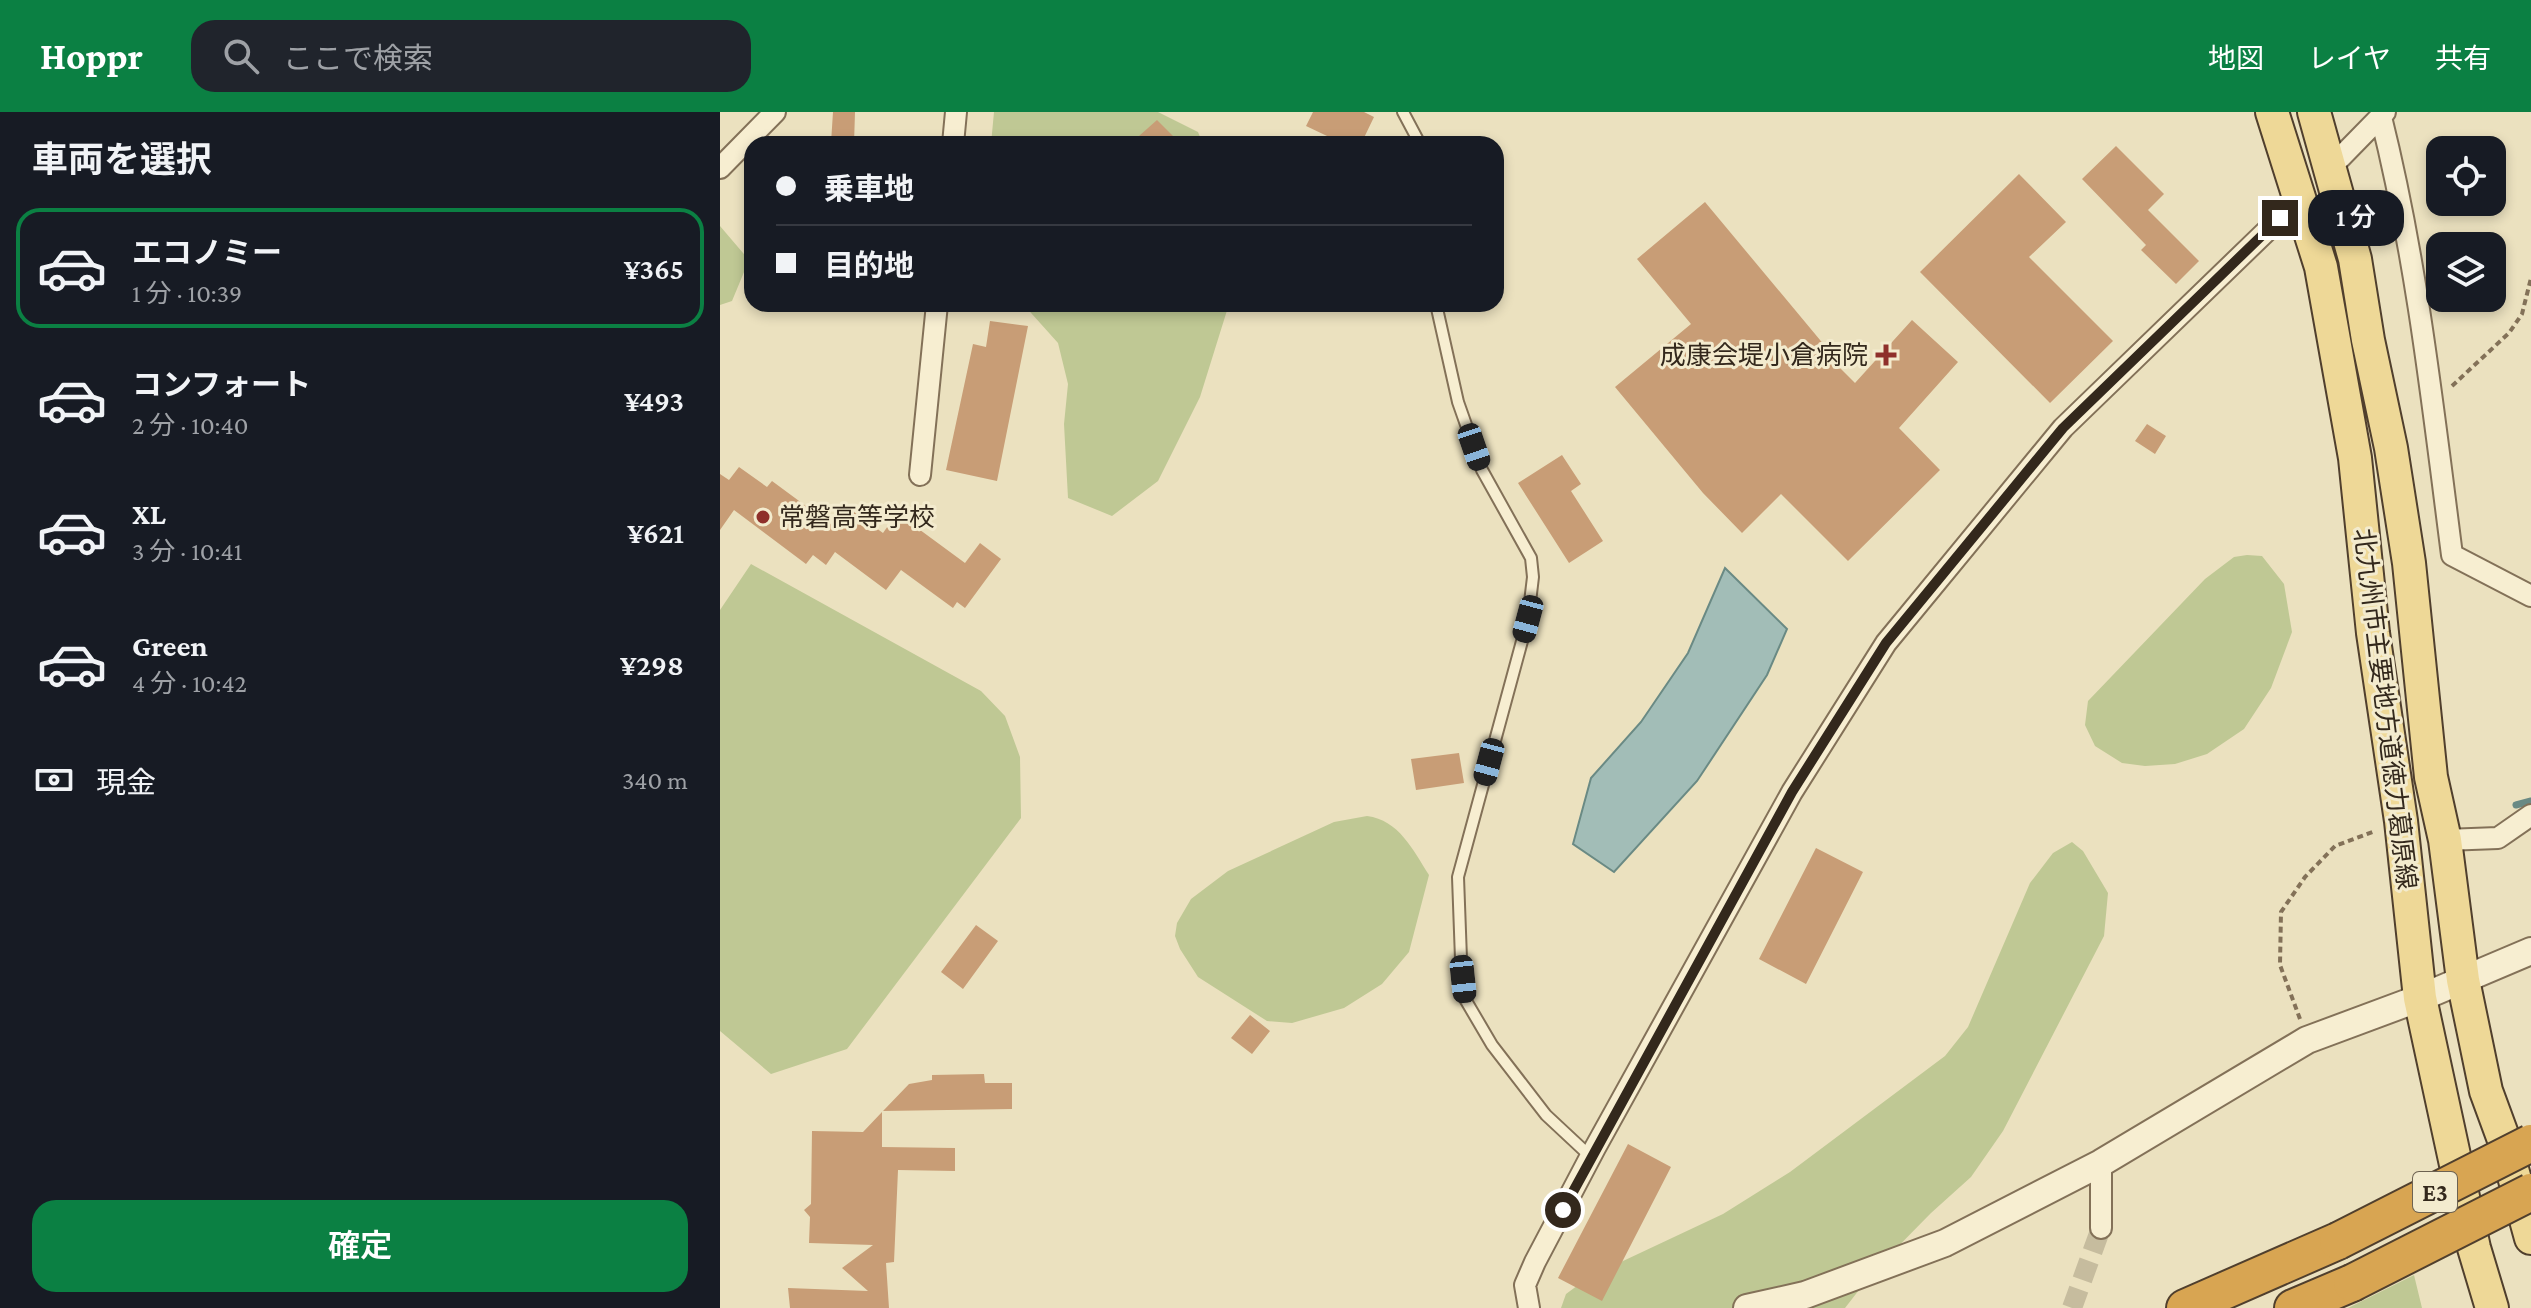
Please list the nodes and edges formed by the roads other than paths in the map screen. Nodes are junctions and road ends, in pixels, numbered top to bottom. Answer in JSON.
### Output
{"nodes":[{"id":1,"x":775,"y":112,"type":"edge"},
{"id":2,"x":956,"y":112,"type":"edge"},
{"id":3,"x":1403,"y":112,"type":"edge"},
{"id":4,"x":2272,"y":112,"type":"edge"},
{"id":5,"x":2314,"y":112,"type":"edge"},
{"id":6,"x":2383,"y":115,"type":"edge"},
{"id":7,"x":751,"y":136,"type":"edge"},
{"id":8,"x":954,"y":136,"type":"edge"},
{"id":9,"x":1416,"y":136,"type":"edge"},
{"id":10,"x":744,"y":144,"type":"edge"},
{"id":11,"x":2340,"y":158,"type":"dead end"},
{"id":12,"x":720,"y":168,"type":"edge"},
{"id":13,"x":2280,"y":218,"type":"dead end"},
{"id":14,"x":936,"y":312,"type":"edge"},
{"id":15,"x":1438,"y":312,"type":"edge"},
{"id":16,"x":920,"y":475,"type":"dead end"},
{"id":17,"x":2531,"y":596,"type":"edge"},
{"id":18,"x":2531,"y":815,"type":"edge"},
{"id":19,"x":2445,"y":840,"type":"junction"},
{"id":20,"x":2531,"y":951,"type":"edge"},
{"id":21,"x":2463,"y":980,"type":"junction"},
{"id":22,"x":2420,"y":998,"type":"junction"},
{"id":23,"x":2531,"y":1143,"type":"edge"},
{"id":24,"x":1591,"y":1157,"type":"junction"},
{"id":25,"x":2101,"y":1163,"type":"junction"},
{"id":26,"x":2531,"y":1192,"type":"edge"},
{"id":27,"x":2101,"y":1228,"type":"tunnel mouth"},
{"id":28,"x":2531,"y":1238,"type":"edge"},
{"id":29,"x":1529,"y":1308,"type":"edge"},
{"id":30,"x":1747,"y":1308,"type":"edge"},
{"id":31,"x":2185,"y":1308,"type":"edge"},
{"id":32,"x":2293,"y":1308,"type":"edge"},
{"id":33,"x":2492,"y":1308,"type":"edge"}],
"edges":[{"from":1,"to":7,"type":"street"},
{"from":2,"to":8,"type":"street"},
{"from":3,"to":9,"type":"lane"},
{"from":4,"to":22,"type":"main road","name":"北九州市主要地方道徳力葛原線"},
{"from":5,"to":19,"type":"main road","name":"北九州市主要地方道徳力葛原線"},
{"from":6,"to":11,"type":"street"},
{"from":6,"to":17,"type":"street"},
{"from":10,"to":12,"type":"street"},
{"from":13,"to":24,"type":"street"},
{"from":14,"to":16,"type":"street"},
{"from":15,"to":24,"type":"lane"},
{"from":18,"to":19,"type":"street"},
{"from":19,"to":21,"type":"main road","name":"北九州市主要地方道徳力葛原線"},
{"from":20,"to":21,"type":"street"},
{"from":21,"to":22,"type":"street"},
{"from":21,"to":28,"type":"main road","name":"北九州市主要地方道徳力葛原線"},
{"from":22,"to":25,"type":"street"},
{"from":22,"to":33,"type":"main road","name":"北九州市主要地方道徳力葛原線"},
{"from":23,"to":31,"type":"highway","number":"E3","bridge":true},
{"from":24,"to":29,"type":"street"},
{"from":25,"to":27,"type":"street"},
{"from":25,"to":30,"type":"street"},
{"from":26,"to":32,"type":"highway","number":"E3","bridge":true}]}
